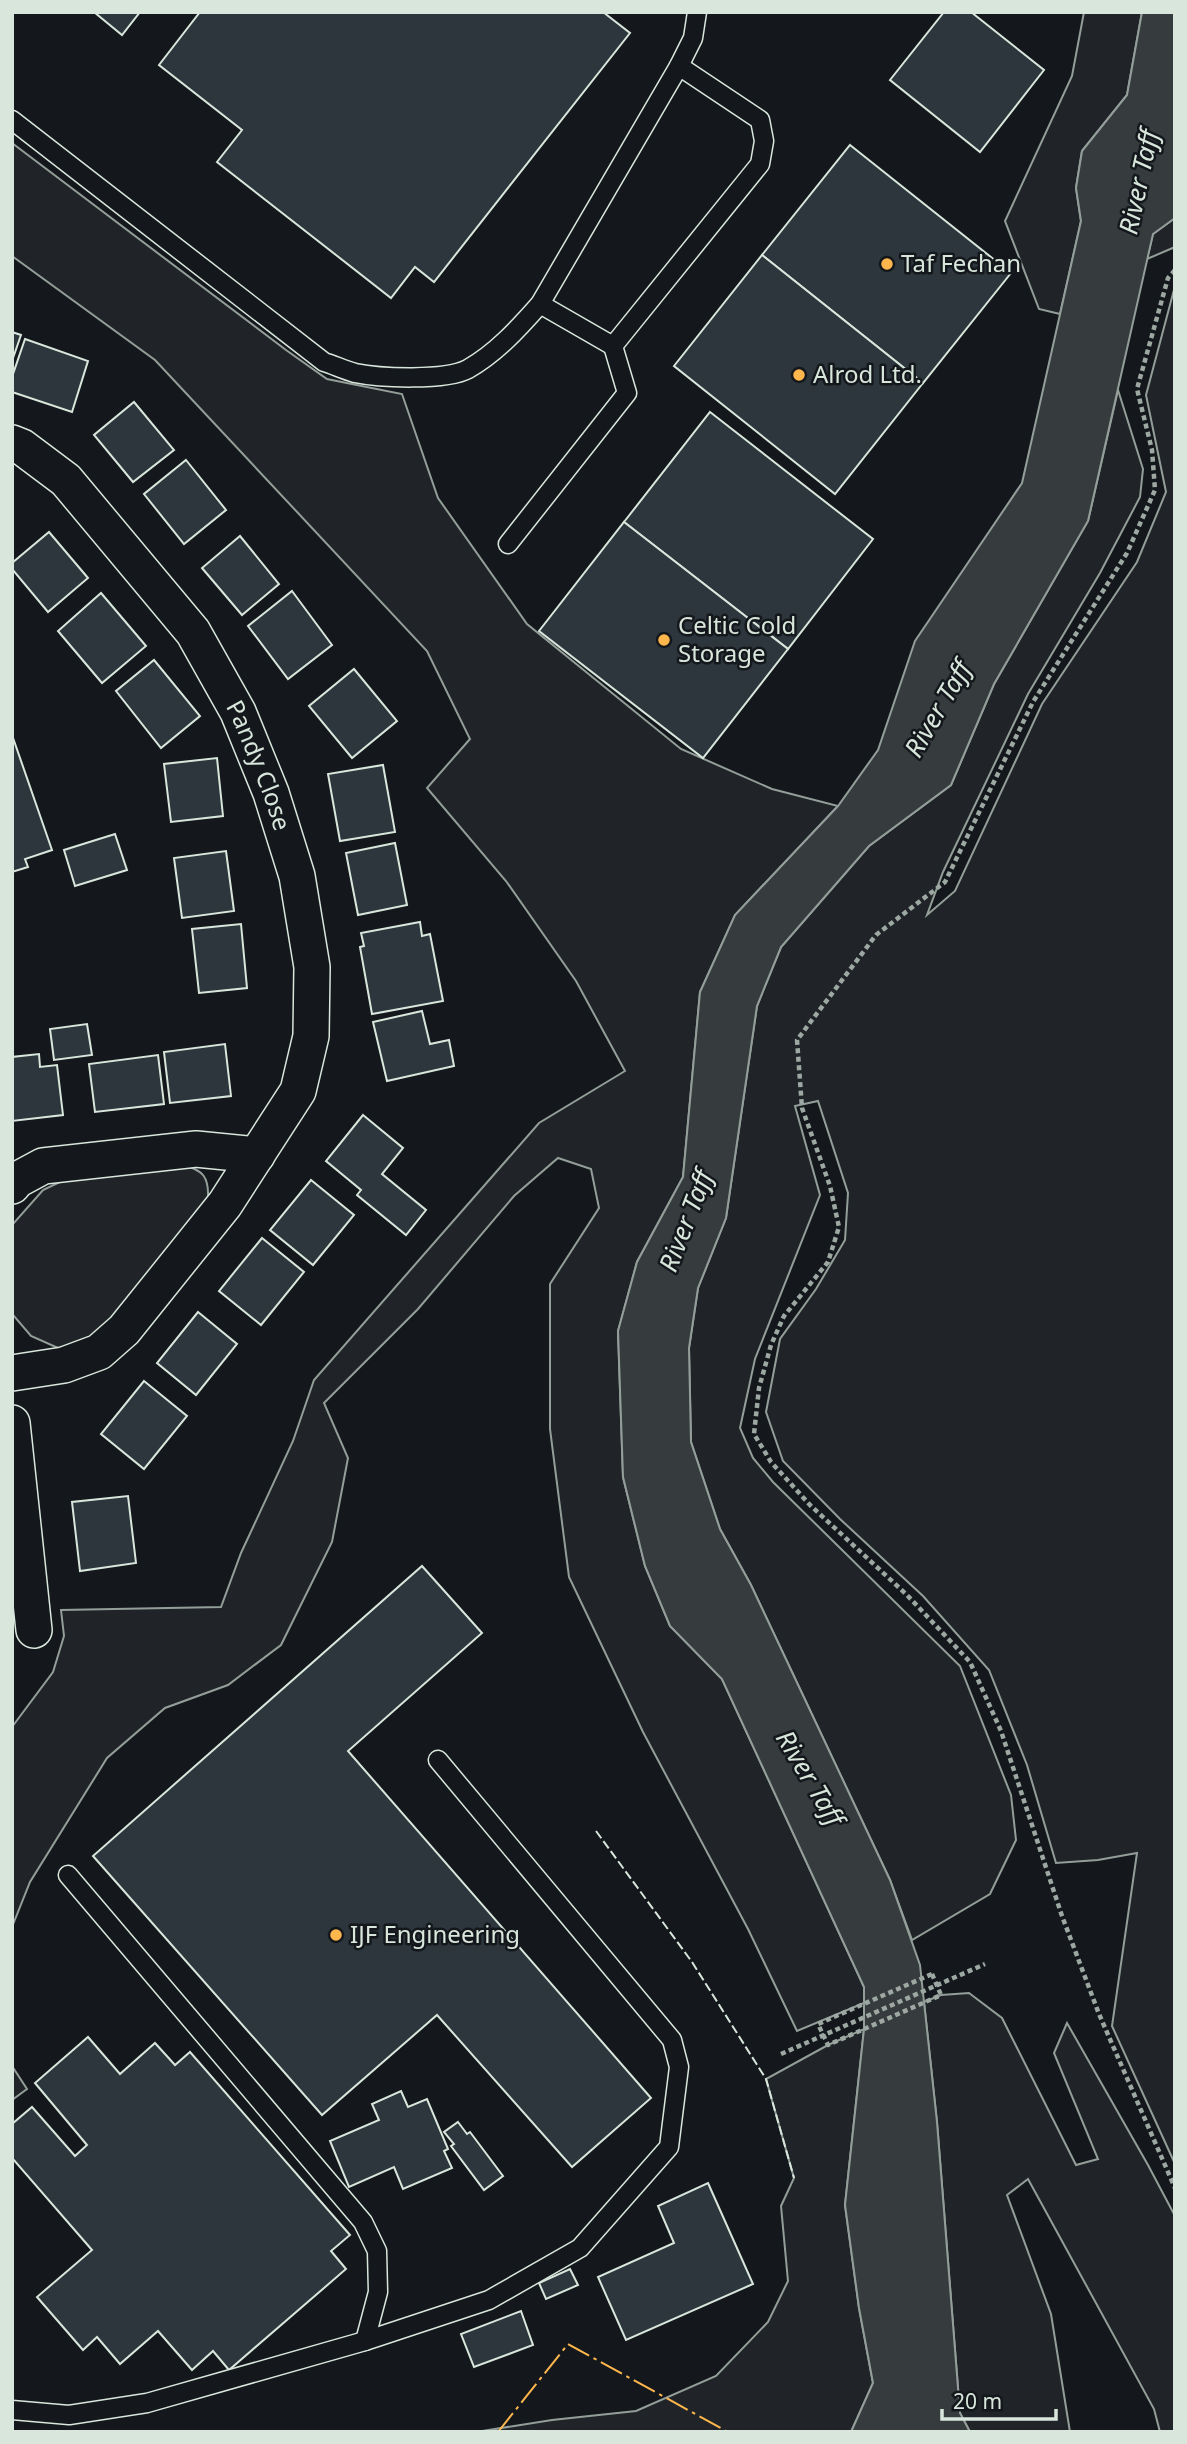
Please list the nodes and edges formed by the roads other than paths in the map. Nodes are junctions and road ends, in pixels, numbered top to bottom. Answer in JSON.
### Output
{"nodes":[{"id":1,"x":697,"y":12,"type":"edge"},
{"id":2,"x":679,"y":66,"type":"junction"},
{"id":3,"x":12,"y":120,"type":"edge"},
{"id":4,"x":540,"y":304,"type":"junction"},
{"id":5,"x":613,"y":346,"type":"junction"},
{"id":6,"x":12,"y":443,"type":"edge"},
{"id":7,"x":508,"y":544,"type":"dead end"},
{"id":8,"x":257,"y":1154,"type":"junction"},
{"id":9,"x":12,"y":1186,"type":"edge"},
{"id":10,"x":12,"y":1373,"type":"edge"},
{"id":11,"x":12,"y":1423,"type":"edge"},
{"id":12,"x":34,"y":1630,"type":"dead end"},
{"id":13,"x":438,"y":1760,"type":"dead end"},
{"id":14,"x":68,"y":1875,"type":"dead end"},
{"id":15,"x":365,"y":2341,"type":"junction"},
{"id":16,"x":12,"y":2410,"type":"edge"}],
"edges":[{"from":1,"to":2,"type":"lane"},
{"from":2,"to":4,"type":"lane"},
{"from":2,"to":5,"type":"lane"},
{"from":3,"to":4,"type":"lane"},
{"from":4,"to":5,"type":"lane"},
{"from":5,"to":7,"type":"lane"},
{"from":6,"to":8,"type":"street","name":"Pandy Close"},
{"from":8,"to":9,"type":"street"},
{"from":8,"to":10,"type":"street","name":"Pandy Close"},
{"from":11,"to":12,"type":"street"},
{"from":13,"to":15,"type":"lane"},
{"from":14,"to":15,"type":"lane"},
{"from":15,"to":16,"type":"lane"}]}
